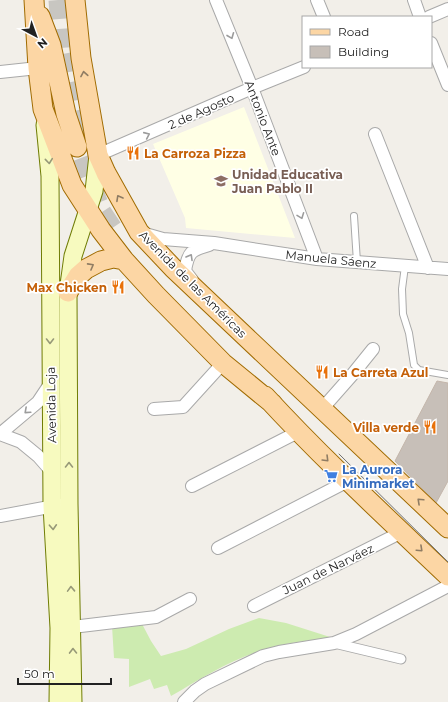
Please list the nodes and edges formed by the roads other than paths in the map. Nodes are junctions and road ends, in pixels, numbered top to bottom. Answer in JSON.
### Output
{"nodes":[{"id":1,"x":75,"y":0,"type":"edge"},
{"id":2,"x":216,"y":0,"type":"edge"},
{"id":3,"x":317,"y":0,"type":"edge"},
{"id":4,"x":414,"y":0,"type":"edge"},
{"id":5,"x":34,"y":2,"type":"edge"},
{"id":6,"x":448,"y":9,"type":"edge"},
{"id":7,"x":324,"y":16,"type":"edge"},
{"id":8,"x":420,"y":16,"type":"edge"},
{"id":9,"x":431,"y":16,"type":"edge"},
{"id":10,"x":432,"y":46,"type":"edge"},
{"id":11,"x":38,"y":68,"type":"junction"},
{"id":12,"x":302,"y":68,"type":"edge"},
{"id":13,"x":0,"y":72,"type":"edge"},
{"id":14,"x":448,"y":85,"type":"edge"},
{"id":15,"x":252,"y":88,"type":"junction"},
{"id":16,"x":43,"y":109,"type":"junction"},
{"id":17,"x":375,"y":134,"type":"dead end"},
{"id":18,"x":77,"y":147,"type":"tunnel mouth"},
{"id":19,"x":98,"y":155,"type":"junction"},
{"id":20,"x":89,"y":211,"type":"junction"},
{"id":21,"x":354,"y":216,"type":"dead end"},
{"id":22,"x":139,"y":232,"type":"junction"},
{"id":23,"x":214,"y":243,"type":"junction"},
{"id":24,"x":317,"y":259,"type":"junction"},
{"id":25,"x":124,"y":260,"type":"junction"},
{"id":26,"x":357,"y":262,"type":"junction"},
{"id":27,"x":405,"y":266,"type":"junction"},
{"id":28,"x":428,"y":268,"type":"junction"},
{"id":29,"x":448,"y":269,"type":"edge"},
{"id":30,"x":68,"y":292,"type":"junction"},
{"id":31,"x":208,"y":301,"type":"junction"},
{"id":32,"x":373,"y":349,"type":"dead end"},
{"id":33,"x":223,"y":363,"type":"junction"},
{"id":34,"x":448,"y":375,"type":"edge"},
{"id":35,"x":50,"y":384,"type":"junction"},
{"id":36,"x":273,"y":404,"type":"junction"},
{"id":37,"x":154,"y":409,"type":"dead end"},
{"id":38,"x":322,"y":409,"type":"junction"},
{"id":39,"x":298,"y":432,"type":"junction"},
{"id":40,"x":353,"y":439,"type":"junction"},
{"id":41,"x":52,"y":472,"type":"junction"},
{"id":42,"x":348,"y":481,"type":"junction"},
{"id":43,"x":192,"y":486,"type":"dead end"},
{"id":44,"x":69,"y":504,"type":"junction"},
{"id":45,"x":52,"y":506,"type":"junction"},
{"id":46,"x":0,"y":516,"type":"edge"},
{"id":47,"x":448,"y":528,"type":"edge"},
{"id":48,"x":402,"y":532,"type":"junction"},
{"id":49,"x":218,"y":548,"type":"dead end"},
{"id":50,"x":448,"y":576,"type":"edge"},
{"id":51,"x":448,"y":586,"type":"edge"},
{"id":52,"x":190,"y":599,"type":"dead end"},
{"id":53,"x":254,"y":606,"type":"dead end"},
{"id":54,"x":66,"y":628,"type":"junction"},
{"id":55,"x":334,"y":643,"type":"junction"},
{"id":56,"x":401,"y":659,"type":"dead end"},
{"id":57,"x":58,"y":702,"type":"edge"},
{"id":58,"x":73,"y":702,"type":"edge"},
{"id":59,"x":184,"y":702,"type":"edge"}],
"edges":[{"from":19,"to":1,"type":"main road","name":"Avenida de las Américas","one_way":true},
{"from":2,"to":15,"type":"street","name":"Antonio Ante","one_way":true},
{"from":3,"to":7,"type":"street"},
{"from":4,"to":8,"type":"street"},
{"from":5,"to":11,"type":"main road","name":"Avenida de las Américas"},
{"from":5,"to":18,"type":"main road"},
{"from":6,"to":9,"type":"street"},
{"from":10,"to":14,"type":"street"},
{"from":11,"to":13,"type":"street"},
{"from":11,"to":16,"type":"main road","name":"Avenida de las Américas"},
{"from":12,"to":15,"type":"street","name":"2 de Agosto"},
{"from":19,"to":15,"type":"street","name":"2 de Agosto","one_way":true},
{"from":15,"to":24,"type":"street","name":"Antonio Ante","one_way":true},
{"from":16,"to":20,"type":"main road","name":"Avenida de las Américas"},
{"from":16,"to":35,"type":"main road","name":"Avenida Loja","one_way":true},
{"from":17,"to":28,"type":"street"},
{"from":19,"to":20,"type":"main road","name":"Avenida Loja"},
{"from":22,"to":19,"type":"main road","name":"Avenida de las Américas","one_way":true},
{"from":20,"to":25,"type":"main road","name":"Avenida de las Américas"},
{"from":20,"to":30,"type":"main road","name":"Avenida Loja"},
{"from":21,"to":26,"type":"lane"},
{"from":22,"to":23,"type":"street","name":"Manuela Sáenz"},
{"from":22,"to":31,"type":"main road","name":"Avenida de las Américas"},
{"from":23,"to":24,"type":"street","name":"Manuela Sáenz"},
{"from":31,"to":23,"type":"street","name":"Manuela Sáenz","one_way":true},
{"from":24,"to":26,"type":"street","name":"Manuela Sáenz"},
{"from":30,"to":25,"type":"main road","one_way":true},
{"from":25,"to":33,"type":"main road","name":"Avenida de las Américas"},
{"from":26,"to":27,"type":"street","name":"Manuela Sáenz"},
{"from":27,"to":28,"type":"street","name":"Manuela Sáenz"},
{"from":27,"to":34,"type":"lane"},
{"from":28,"to":29,"type":"street","name":"Manuela Sáenz"},
{"from":44,"to":30,"type":"main road","name":"Avenida Loja","one_way":true},
{"from":31,"to":38,"type":"main road","name":"Avenida de las Américas"},
{"from":32,"to":38,"type":"street"},
{"from":33,"to":36,"type":"main road","name":"Avenida de las Américas"},
{"from":33,"to":37,"type":"street"},
{"from":35,"to":41,"type":"main road","name":"Avenida Loja"},
{"from":35,"to":41,"type":"street","one_way":true},
{"from":36,"to":39,"type":"main road","name":"Avenida de las Américas"},
{"from":36,"to":40,"type":"main road","name":"Avenida de las Américas"},
{"from":38,"to":40,"type":"main road","name":"Avenida de las Américas"},
{"from":39,"to":42,"type":"main road","name":"Avenida de las Américas","one_way":true},
{"from":39,"to":43,"type":"street"},
{"from":47,"to":40,"type":"main road","name":"Avenida de las Américas","one_way":true},
{"from":41,"to":45,"type":"main road","name":"Avenida Loja"},
{"from":42,"to":48,"type":"main road","name":"Avenida de las Américas"},
{"from":42,"to":49,"type":"street"},
{"from":44,"to":45,"type":"street"},
{"from":54,"to":44,"type":"main road","name":"Avenida Loja","one_way":true},
{"from":45,"to":46,"type":"street"},
{"from":45,"to":54,"type":"main road","name":"Avenida Loja","one_way":true},
{"from":48,"to":50,"type":"main road","name":"Avenida de las Américas","one_way":true},
{"from":48,"to":53,"type":"street","name":"Juan de Narváez"},
{"from":51,"to":55,"type":"street"},
{"from":52,"to":54,"type":"street"},
{"from":54,"to":57,"type":"main road","name":"Avenida Loja"},
{"from":58,"to":54,"type":"main road","name":"Avenida Loja","one_way":true},
{"from":55,"to":56,"type":"street"},
{"from":55,"to":59,"type":"street"}]}
